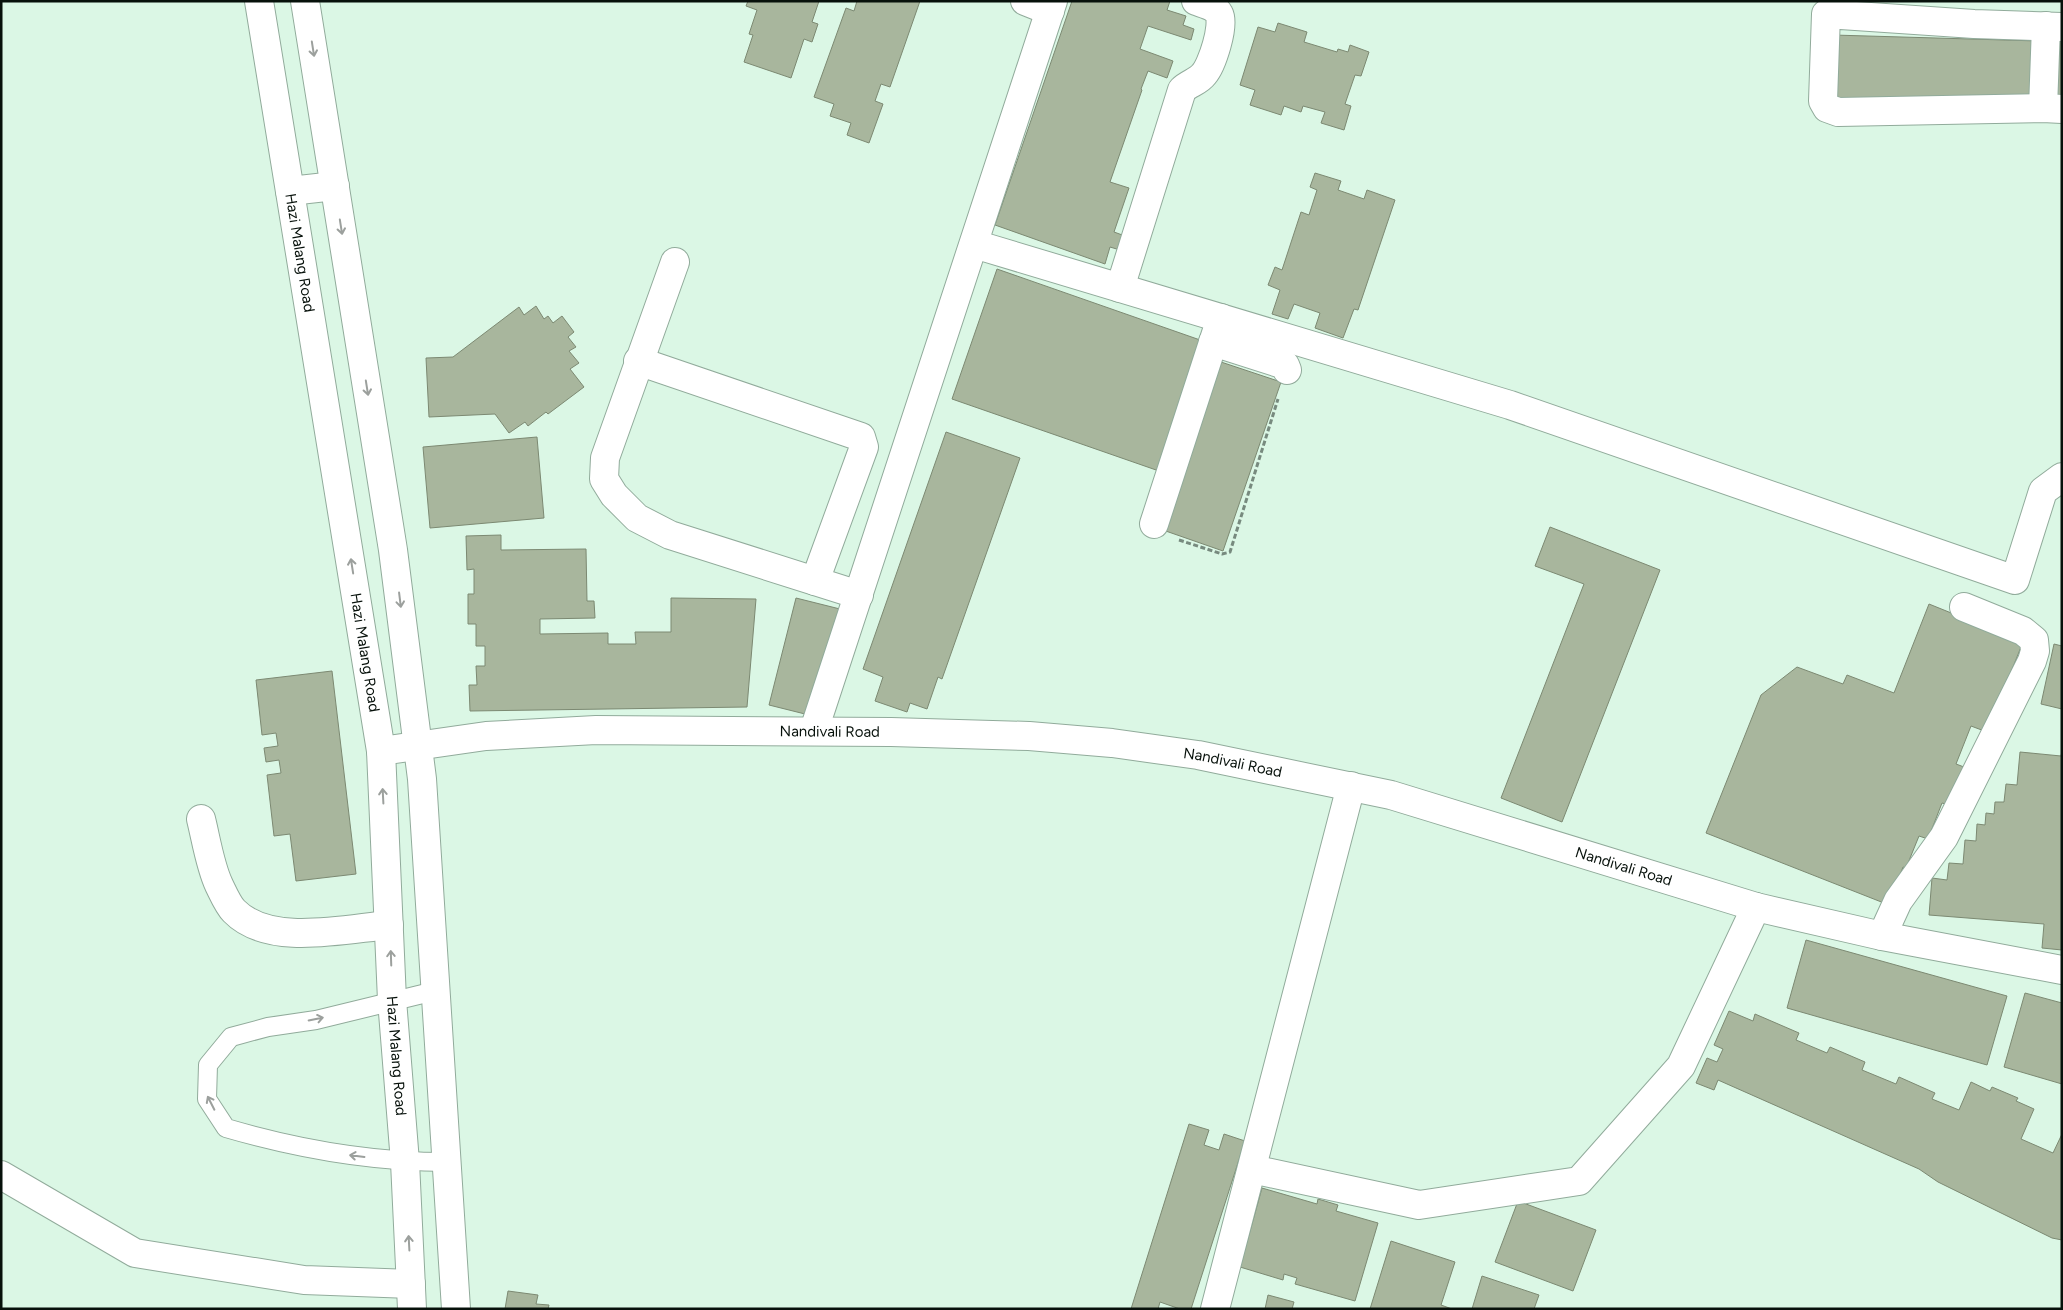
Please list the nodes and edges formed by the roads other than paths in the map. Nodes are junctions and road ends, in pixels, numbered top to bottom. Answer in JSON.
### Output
{"nodes":[{"id":1,"x":259,"y":1,"type":"edge"},
{"id":2,"x":305,"y":1,"type":"edge"},
{"id":3,"x":1025,"y":1,"type":"edge"},
{"id":4,"x":1196,"y":1,"type":"edge"},
{"id":5,"x":1052,"y":6,"type":"edge"},
{"id":6,"x":1827,"y":8,"type":"edge"},
{"id":7,"x":1974,"y":13,"type":"edge"},
{"id":8,"x":2054,"y":26,"type":"edge"},
{"id":9,"x":2053,"y":108,"type":"edge"},
{"id":10,"x":335,"y":186,"type":"junction"},
{"id":11,"x":290,"y":191,"type":"junction"},
{"id":12,"x":974,"y":244,"type":"junction"},
{"id":13,"x":675,"y":262,"type":"dead end"},
{"id":14,"x":1120,"y":288,"type":"junction"},
{"id":15,"x":1217,"y":330,"type":"junction"},
{"id":16,"x":638,"y":361,"type":"junction"},
{"id":17,"x":1286,"y":370,"type":"road end"},
{"id":18,"x":2062,"y":478,"type":"edge"},
{"id":19,"x":1154,"y":524,"type":"road end"},
{"id":20,"x":815,"y":581,"type":"junction"},
{"id":21,"x":859,"y":595,"type":"junction"},
{"id":22,"x":1964,"y":607,"type":"dead end"},
{"id":23,"x":814,"y":730,"type":"junction"},
{"id":24,"x":418,"y":746,"type":"junction"},
{"id":25,"x":381,"y":751,"type":"junction"},
{"id":26,"x":1351,"y":786,"type":"junction"},
{"id":27,"x":201,"y":818,"type":"dead end"},
{"id":28,"x":1756,"y":907,"type":"junction"},
{"id":29,"x":389,"y":925,"type":"junction"},
{"id":30,"x":1882,"y":936,"type":"junction"},
{"id":31,"x":2062,"y":970,"type":"edge"},
{"id":32,"x":435,"y":991,"type":"junction"},
{"id":33,"x":392,"y":1000,"type":"junction"},
{"id":34,"x":405,"y":1162,"type":"junction"},
{"id":35,"x":446,"y":1162,"type":"junction"},
{"id":36,"x":1252,"y":1169,"type":"junction"},
{"id":37,"x":1,"y":1175,"type":"edge"},
{"id":38,"x":412,"y":1296,"type":"edge"},
{"id":39,"x":456,"y":1309,"type":"edge"},
{"id":40,"x":1215,"y":1309,"type":"edge"}],
"edges":[{"from":1,"to":11,"type":"street","name":"Hazi Malang Road"},
{"from":2,"to":10,"type":"street","one_way":true},
{"from":3,"to":5,"type":"street"},
{"from":4,"to":14,"type":"street"},
{"from":5,"to":12,"type":"street"},
{"from":6,"to":7,"type":"street"},
{"from":6,"to":9,"type":"street"},
{"from":7,"to":8,"type":"street"},
{"from":8,"to":9,"type":"street"},
{"from":10,"to":11,"type":"street"},
{"from":10,"to":24,"type":"street","one_way":true},
{"from":25,"to":11,"type":"street","name":"Hazi Malang Road","one_way":true},
{"from":12,"to":14,"type":"street"},
{"from":12,"to":21,"type":"street"},
{"from":13,"to":16,"type":"street"},
{"from":14,"to":15,"type":"street"},
{"from":15,"to":17,"type":"street"},
{"from":15,"to":18,"type":"street"},
{"from":15,"to":19,"type":"street"},
{"from":16,"to":20,"type":"street"},
{"from":16,"to":20,"type":"street"},
{"from":20,"to":21,"type":"street"},
{"from":21,"to":23,"type":"street"},
{"from":22,"to":30,"type":"street"},
{"from":23,"to":24,"type":"street","name":"Nandivali Road"},
{"from":23,"to":26,"type":"street","name":"Nandivali Road"},
{"from":24,"to":25,"type":"street","name":"Nandivali Road"},
{"from":24,"to":32,"type":"street"},
{"from":29,"to":25,"type":"street","name":"Hazi Malang Road","one_way":true},
{"from":26,"to":28,"type":"street","name":"Nandivali Road"},
{"from":26,"to":36,"type":"street"},
{"from":27,"to":29,"type":"street"},
{"from":28,"to":30,"type":"street","name":"Nandivali Road"},
{"from":28,"to":36,"type":"street"},
{"from":33,"to":29,"type":"street","name":"Hazi Malang Road","one_way":true},
{"from":30,"to":31,"type":"street","name":"Nandivali Road"},
{"from":32,"to":33,"type":"lane"},
{"from":32,"to":35,"type":"street"},
{"from":33,"to":34,"type":"street","name":"Hazi Malang Road"},
{"from":34,"to":33,"type":"lane","one_way":true},
{"from":34,"to":35,"type":"lane"},
{"from":38,"to":34,"type":"street","name":"Hazi Malang Road","one_way":true},
{"from":35,"to":39,"type":"street"},
{"from":36,"to":40,"type":"street"},
{"from":37,"to":38,"type":"street"}]}
